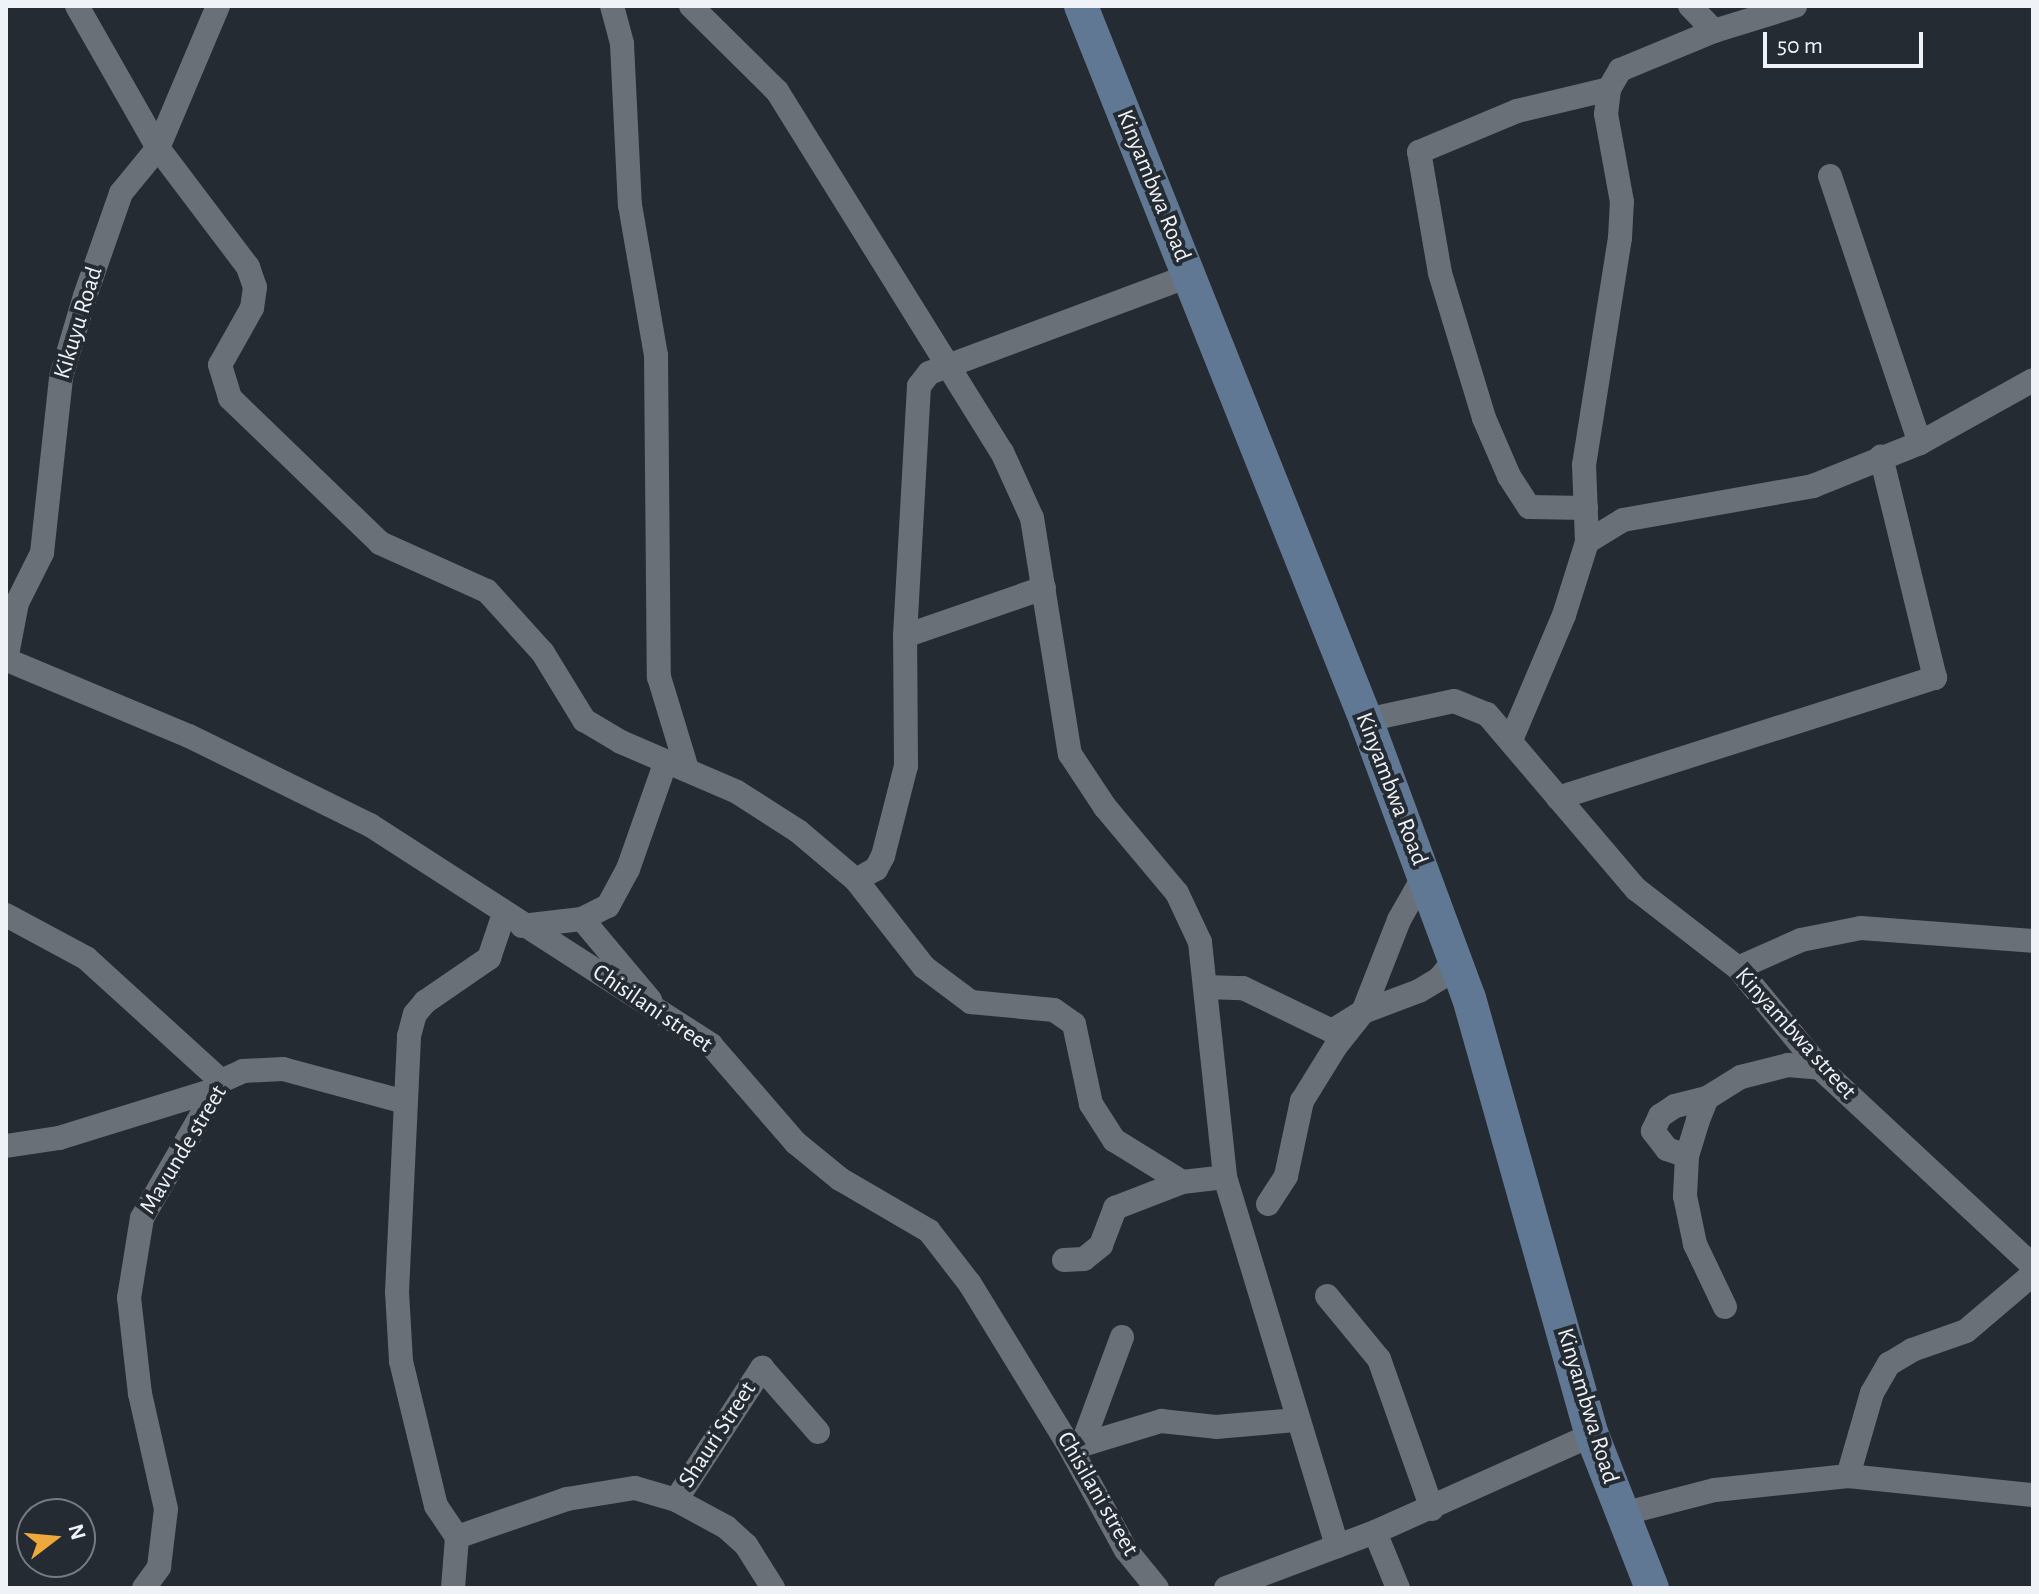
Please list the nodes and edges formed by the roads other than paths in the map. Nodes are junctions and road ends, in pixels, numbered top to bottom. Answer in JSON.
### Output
{"nodes":[{"id":1,"x":77,"y":6,"type":"edge"},
{"id":2,"x":218,"y":6,"type":"edge"},
{"id":3,"x":612,"y":6,"type":"edge"},
{"id":4,"x":691,"y":6,"type":"edge"},
{"id":5,"x":1081,"y":6,"type":"edge"},
{"id":6,"x":1690,"y":6,"type":"edge"},
{"id":7,"x":1795,"y":6,"type":"edge"},
{"id":8,"x":1714,"y":31,"type":"junction"},
{"id":9,"x":1609,"y":89,"type":"junction"},
{"id":10,"x":158,"y":148,"type":"junction"},
{"id":11,"x":1830,"y":176,"type":"dead end"},
{"id":12,"x":1188,"y":276,"type":"junction"},
{"id":13,"x":950,"y":366,"type":"junction"},
{"id":14,"x":2033,"y":380,"type":"edge"},
{"id":15,"x":1920,"y":443,"type":"junction"},
{"id":16,"x":1881,"y":457,"type":"junction"},
{"id":17,"x":1586,"y":508,"type":"junction"},
{"id":18,"x":1587,"y":542,"type":"junction"},
{"id":19,"x":1044,"y":588,"type":"junction"},
{"id":20,"x":905,"y":636,"type":"junction"},
{"id":21,"x":7,"y":660,"type":"edge"},
{"id":22,"x":1366,"y":720,"type":"junction"},
{"id":23,"x":1511,"y":740,"type":"junction"},
{"id":24,"x":676,"y":765,"type":"junction"},
{"id":25,"x":1558,"y":798,"type":"junction"},
{"id":26,"x":1424,"y":876,"type":"junction"},
{"id":27,"x":856,"y":880,"type":"junction"},
{"id":28,"x":6,"y":915,"type":"edge"},
{"id":29,"x":582,"y":919,"type":"junction"},
{"id":30,"x":513,"y":920,"type":"junction"},
{"id":31,"x":2033,"y":941,"type":"edge"},
{"id":32,"x":1455,"y":959,"type":"junction"},
{"id":33,"x":1738,"y":968,"type":"junction"},
{"id":34,"x":1205,"y":987,"type":"junction"},
{"id":35,"x":658,"y":1011,"type":"junction"},
{"id":36,"x":1363,"y":1012,"type":"junction"},
{"id":37,"x":1820,"y":1068,"type":"junction"},
{"id":38,"x":219,"y":1085,"type":"junction"},
{"id":39,"x":1707,"y":1098,"type":"junction"},
{"id":40,"x":405,"y":1102,"type":"junction"},
{"id":41,"x":6,"y":1146,"type":"edge"},
{"id":42,"x":1687,"y":1156,"type":"junction"},
{"id":43,"x":1225,"y":1177,"type":"junction"},
{"id":44,"x":1182,"y":1182,"type":"junction"},
{"id":45,"x":1268,"y":1204,"type":"dead end"},
{"id":46,"x":1064,"y":1260,"type":"dead end"},
{"id":47,"x":2033,"y":1266,"type":"edge"},
{"id":48,"x":2033,"y":1274,"type":"edge"},
{"id":49,"x":1327,"y":1296,"type":"dead end"},
{"id":50,"x":1725,"y":1307,"type":"dead end"},
{"id":51,"x":1122,"y":1337,"type":"dead end"},
{"id":52,"x":1296,"y":1420,"type":"junction"},
{"id":53,"x":818,"y":1432,"type":"dead end"},
{"id":54,"x":1592,"y":1435,"type":"junction"},
{"id":55,"x":1848,"y":1476,"type":"junction"},
{"id":56,"x":2033,"y":1495,"type":"edge"},
{"id":57,"x":676,"y":1500,"type":"junction"},
{"id":58,"x":1432,"y":1509,"type":"junction"},
{"id":59,"x":1622,"y":1514,"type":"junction"},
{"id":60,"x":1375,"y":1532,"type":"junction"},
{"id":61,"x":457,"y":1537,"type":"junction"},
{"id":62,"x":1337,"y":1546,"type":"junction"},
{"id":63,"x":1256,"y":1582,"type":"edge"},
{"id":64,"x":144,"y":1588,"type":"edge"},
{"id":65,"x":453,"y":1588,"type":"edge"},
{"id":66,"x":773,"y":1588,"type":"edge"},
{"id":67,"x":1157,"y":1588,"type":"edge"},
{"id":68,"x":1226,"y":1588,"type":"edge"},
{"id":69,"x":1398,"y":1588,"type":"edge"},
{"id":70,"x":1652,"y":1588,"type":"edge"}],
"edges":[{"from":1,"to":10,"type":"street"},
{"from":2,"to":10,"type":"street","name":"Kikuyu Road"},
{"from":3,"to":24,"type":"street"},
{"from":4,"to":13,"type":"street"},
{"from":5,"to":12,"type":"street","name":"Kinyambwa Road"},
{"from":6,"to":8,"type":"street"},
{"from":7,"to":8,"type":"street"},
{"from":8,"to":9,"type":"street"},
{"from":9,"to":17,"type":"street"},
{"from":9,"to":17,"type":"street"},
{"from":10,"to":21,"type":"street","name":"Kikuyu Road"},
{"from":10,"to":24,"type":"street"},
{"from":11,"to":15,"type":"street"},
{"from":12,"to":13,"type":"street"},
{"from":12,"to":22,"type":"street","name":"Kinyambwa Road"},
{"from":13,"to":19,"type":"street"},
{"from":13,"to":20,"type":"street"},
{"from":14,"to":15,"type":"street"},
{"from":15,"to":16,"type":"street"},
{"from":16,"to":18,"type":"street"},
{"from":16,"to":25,"type":"street"},
{"from":17,"to":18,"type":"street"},
{"from":18,"to":23,"type":"street"},
{"from":19,"to":20,"type":"street"},
{"from":19,"to":34,"type":"street"},
{"from":20,"to":27,"type":"street"},
{"from":21,"to":30,"type":"street","name":"Chisilani street"},
{"from":22,"to":23,"type":"street","name":"Kinyambwa street"},
{"from":22,"to":26,"type":"street","name":"Kinyambwa Road"},
{"from":23,"to":25,"type":"street","name":"Kinyambwa street"},
{"from":24,"to":27,"type":"street"},
{"from":24,"to":29,"type":"street"},
{"from":25,"to":33,"type":"street","name":"Kinyambwa street"},
{"from":26,"to":32,"type":"street","name":"Kinyambwa Road"},
{"from":26,"to":36,"type":"street"},
{"from":27,"to":44,"type":"street"},
{"from":28,"to":38,"type":"street"},
{"from":29,"to":30,"type":"street"},
{"from":29,"to":35,"type":"street"},
{"from":30,"to":35,"type":"street","name":"Chisilani street"},
{"from":30,"to":40,"type":"street"},
{"from":31,"to":33,"type":"street"},
{"from":32,"to":36,"type":"street"},
{"from":32,"to":54,"type":"street","name":"Kinyambwa Road"},
{"from":33,"to":37,"type":"street","name":"Kinyambwa street"},
{"from":34,"to":36,"type":"street"},
{"from":34,"to":43,"type":"street"},
{"from":35,"to":67,"type":"street","name":"Chisilani street"},
{"from":36,"to":45,"type":"street"},
{"from":37,"to":39,"type":"street"},
{"from":37,"to":47,"type":"street","name":"Kinyambwa street"},
{"from":38,"to":40,"type":"street","name":"Mavunde street"},
{"from":38,"to":41,"type":"street"},
{"from":38,"to":64,"type":"street","name":"Mavunde street"},
{"from":39,"to":42,"type":"street"},
{"from":39,"to":42,"type":"street"},
{"from":40,"to":61,"type":"street"},
{"from":42,"to":50,"type":"street"},
{"from":43,"to":44,"type":"street"},
{"from":43,"to":52,"type":"street"},
{"from":44,"to":46,"type":"street"},
{"from":48,"to":55,"type":"street"},
{"from":49,"to":58,"type":"street"},
{"from":51,"to":52,"type":"street"},
{"from":52,"to":62,"type":"street"},
{"from":53,"to":57,"type":"street","name":"Shauri Street"},
{"from":54,"to":58,"type":"street"},
{"from":54,"to":59,"type":"street","name":"Kinyambwa Road"},
{"from":55,"to":56,"type":"street"},
{"from":55,"to":59,"type":"street"},
{"from":57,"to":61,"type":"street","name":"Shauri Street"},
{"from":57,"to":66,"type":"street"},
{"from":58,"to":60,"type":"street"},
{"from":59,"to":70,"type":"street","name":"Kinyambwa Road"},
{"from":60,"to":62,"type":"street"},
{"from":60,"to":69,"type":"street"},
{"from":61,"to":65,"type":"street"},
{"from":62,"to":63,"type":"street"},
{"from":63,"to":68,"type":"street"}]}
